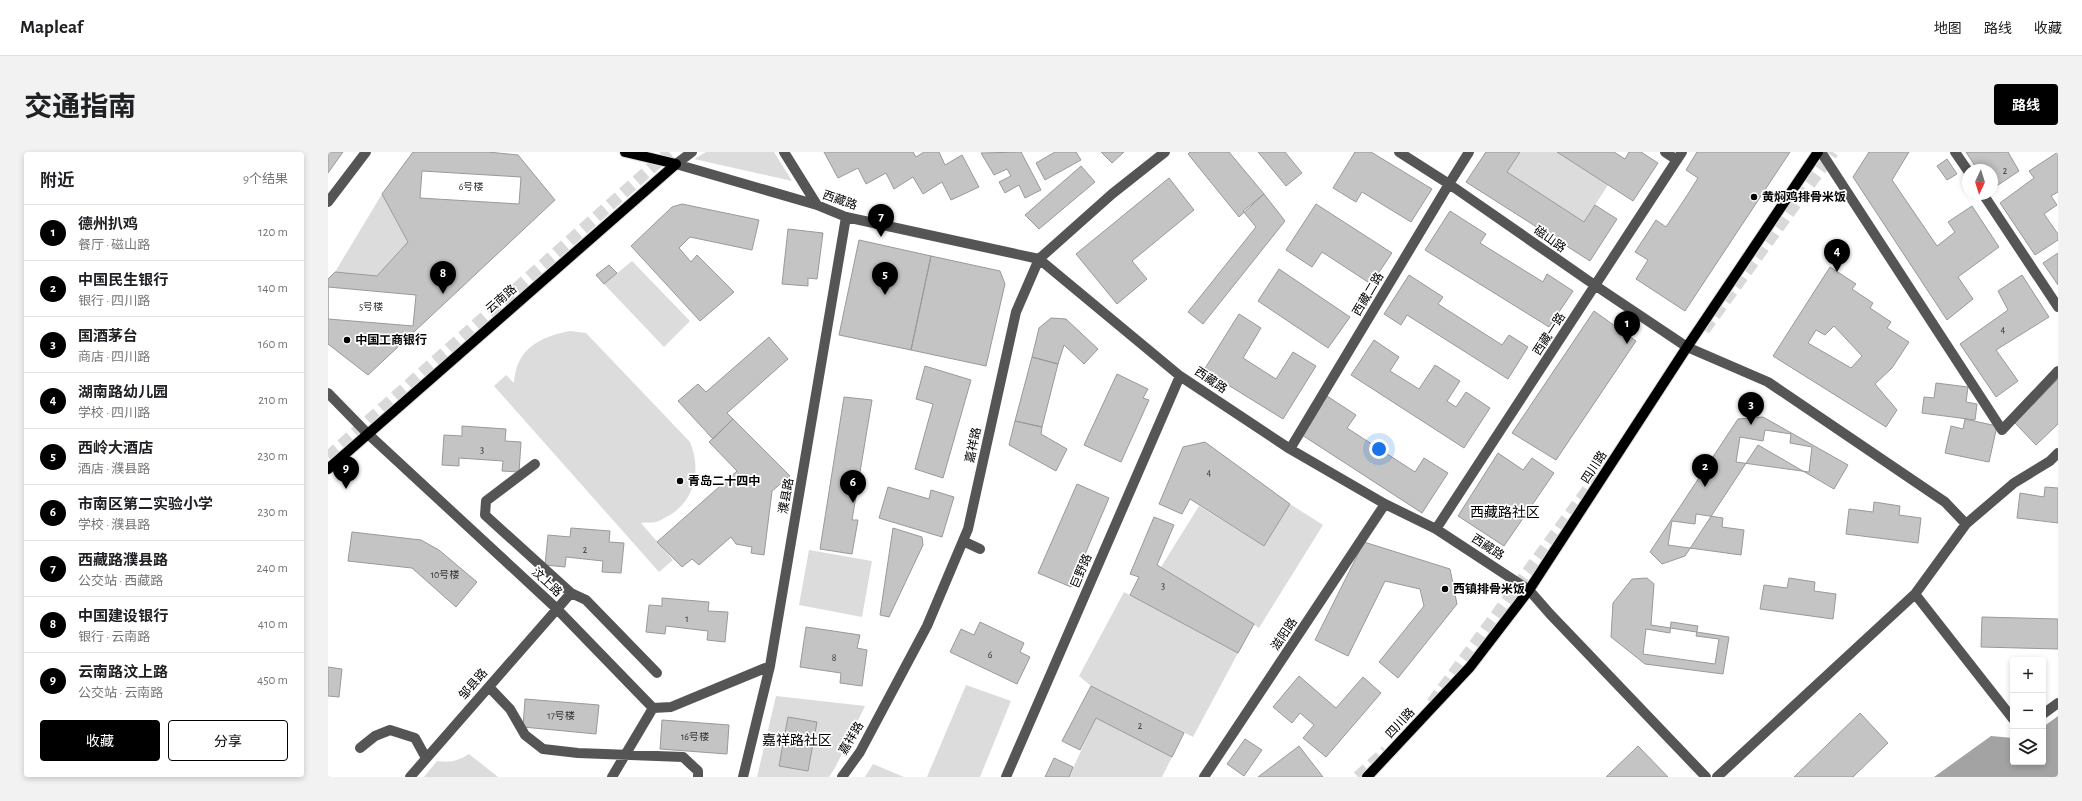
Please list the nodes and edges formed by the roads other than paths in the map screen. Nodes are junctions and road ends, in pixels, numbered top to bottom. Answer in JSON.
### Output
{"nodes":[{"id":1,"x":366,"y":152,"type":"edge"},
{"id":2,"x":625,"y":152,"type":"edge"},
{"id":3,"x":692,"y":152,"type":"edge"},
{"id":4,"x":784,"y":152,"type":"edge"},
{"id":5,"x":1165,"y":152,"type":"edge"},
{"id":6,"x":1399,"y":152,"type":"edge"},
{"id":7,"x":1470,"y":152,"type":"edge"},
{"id":8,"x":1665,"y":152,"type":"edge"},
{"id":9,"x":1818,"y":152,"type":"edge"},
{"id":10,"x":1822,"y":152,"type":"edge"},
{"id":11,"x":1955,"y":152,"type":"edge"},
{"id":12,"x":1680,"y":156,"type":"edge"},
{"id":13,"x":676,"y":164,"type":"junction"},
{"id":14,"x":1963,"y":164,"type":"edge"},
{"id":15,"x":1448,"y":184,"type":"junction"},
{"id":16,"x":1987,"y":200,"type":"edge"},
{"id":17,"x":328,"y":202,"type":"edge"},
{"id":18,"x":817,"y":205,"type":"junction"},
{"id":19,"x":846,"y":217,"type":"junction"},
{"id":20,"x":1039,"y":259,"type":"junction"},
{"id":21,"x":1596,"y":286,"type":"junction"},
{"id":22,"x":2058,"y":307,"type":"edge"},
{"id":23,"x":1687,"y":347,"type":"junction"},
{"id":24,"x":2058,"y":371,"type":"edge"},
{"id":25,"x":1180,"y":376,"type":"junction"},
{"id":26,"x":328,"y":393,"type":"edge"},
{"id":27,"x":366,"y":433,"type":"junction"},
{"id":28,"x":1290,"y":449,"type":"junction"},
{"id":29,"x":2058,"y":453,"type":"edge"},
{"id":30,"x":535,"y":464,"type":"dead end"},
{"id":31,"x":328,"y":469,"type":"edge"},
{"id":32,"x":1386,"y":504,"type":"junction"},
{"id":33,"x":1966,"y":524,"type":"junction"},
{"id":34,"x":1436,"y":529,"type":"junction"},
{"id":35,"x":963,"y":541,"type":"junction"},
{"id":36,"x":980,"y":548,"type":"dead end"},
{"id":37,"x":1529,"y":590,"type":"junction"},
{"id":38,"x":570,"y":592,"type":"junction"},
{"id":39,"x":1915,"y":594,"type":"junction"},
{"id":40,"x":556,"y":608,"type":"junction"},
{"id":41,"x":770,"y":666,"type":"junction"},
{"id":42,"x":657,"y":673,"type":"dead end"},
{"id":43,"x":489,"y":686,"type":"junction"},
{"id":44,"x":2058,"y":703,"type":"edge"},
{"id":45,"x":653,"y":708,"type":"junction"},
{"id":46,"x":2046,"y":712,"type":"edge"},
{"id":47,"x":2010,"y":715,"type":"edge"},
{"id":48,"x":360,"y":748,"type":"dead end"},
{"id":49,"x":625,"y":755,"type":"junction"},
{"id":50,"x":426,"y":758,"type":"junction"},
{"id":51,"x":410,"y":777,"type":"edge"},
{"id":52,"x":612,"y":777,"type":"edge"},
{"id":53,"x":698,"y":777,"type":"edge"},
{"id":54,"x":743,"y":777,"type":"edge"},
{"id":55,"x":842,"y":777,"type":"edge"},
{"id":56,"x":1006,"y":777,"type":"edge"},
{"id":57,"x":1204,"y":777,"type":"edge"},
{"id":58,"x":1367,"y":777,"type":"edge"},
{"id":59,"x":1706,"y":777,"type":"edge"},
{"id":60,"x":1717,"y":777,"type":"edge"}],
"edges":[{"from":1,"to":17,"type":"street"},
{"from":2,"to":13,"type":"main road","name":"西藏路"},
{"from":3,"to":13,"type":"street","name":"云南路"},
{"from":4,"to":18,"type":"street"},
{"from":5,"to":20,"type":"street","name":"嘉祥路"},
{"from":6,"to":15,"type":"street","name":"磁山路"},
{"from":7,"to":15,"type":"street","name":"西藏二路"},
{"from":8,"to":12,"type":"street"},
{"from":9,"to":23,"type":"main road","name":"四川路"},
{"from":10,"to":24,"type":"street"},
{"from":11,"to":14,"type":"street"},
{"from":12,"to":21,"type":"street","name":"西藏一路"},
{"from":13,"to":18,"type":"street","name":"西藏路"},
{"from":13,"to":27,"type":"main road","name":"云南路"},
{"from":15,"to":21,"type":"street","name":"磁山路"},
{"from":15,"to":28,"type":"street","name":"西藏二路"},
{"from":16,"to":22,"type":"street"},
{"from":18,"to":19,"type":"street","name":"西藏路"},
{"from":19,"to":20,"type":"street","name":"西藏路"},
{"from":19,"to":41,"type":"street","name":"濮县路"},
{"from":20,"to":25,"type":"street","name":"西藏路"},
{"from":20,"to":35,"type":"street","name":"嘉祥路"},
{"from":21,"to":23,"type":"street","name":"磁山路"},
{"from":21,"to":34,"type":"street","name":"西藏一路"},
{"from":23,"to":33,"type":"street","name":"磁山路"},
{"from":23,"to":37,"type":"main road","name":"四川路"},
{"from":25,"to":28,"type":"street","name":"西藏路"},
{"from":25,"to":56,"type":"street","name":"巨野路"},
{"from":26,"to":27,"type":"street","name":"汶上路"},
{"from":27,"to":31,"type":"main road","name":"云南路"},
{"from":27,"to":40,"type":"street","name":"汶上路"},
{"from":28,"to":32,"type":"street","name":"西藏路"},
{"from":29,"to":33,"type":"street"},
{"from":30,"to":38,"type":"street"},
{"from":32,"to":34,"type":"street","name":"西藏路"},
{"from":32,"to":57,"type":"street","name":"滋阳路"},
{"from":33,"to":39,"type":"street"},
{"from":34,"to":37,"type":"street","name":"西藏路"},
{"from":35,"to":36,"type":"street"},
{"from":35,"to":55,"type":"street","name":"嘉祥路"},
{"from":37,"to":58,"type":"main road","name":"四川路"},
{"from":37,"to":59,"type":"street","name":"西藏路"},
{"from":38,"to":40,"type":"street","name":"邹县路"},
{"from":38,"to":42,"type":"street"},
{"from":39,"to":47,"type":"street"},
{"from":39,"to":60,"type":"street"},
{"from":40,"to":43,"type":"street","name":"邹县路"},
{"from":40,"to":45,"type":"street","name":"汶上路"},
{"from":41,"to":45,"type":"street"},
{"from":41,"to":54,"type":"street","name":"濮县路"},
{"from":43,"to":49,"type":"street"},
{"from":43,"to":50,"type":"street","name":"邹县路"},
{"from":44,"to":46,"type":"street"},
{"from":45,"to":49,"type":"street"},
{"from":48,"to":50,"type":"street"},
{"from":49,"to":52,"type":"street"},
{"from":49,"to":53,"type":"street"},
{"from":50,"to":51,"type":"street","name":"邹县路"}]}
